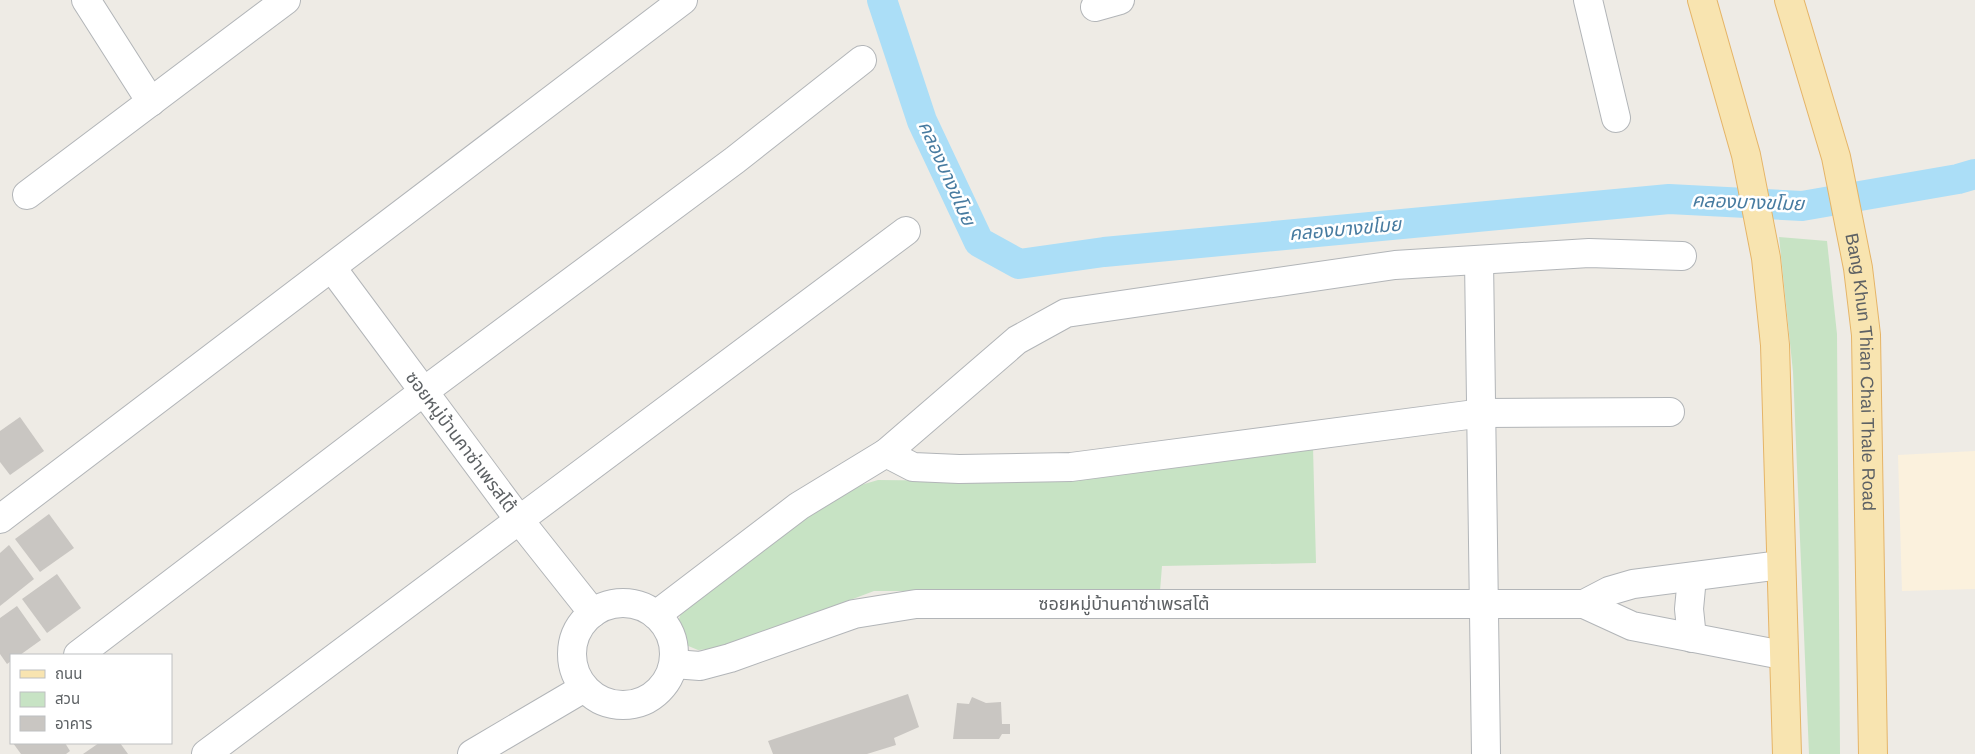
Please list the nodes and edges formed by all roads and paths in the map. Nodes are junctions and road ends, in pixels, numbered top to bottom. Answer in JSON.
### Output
{"nodes":[{"id":1,"x":86,"y":0,"type":"edge"},
{"id":2,"x":286,"y":0,"type":"edge"},
{"id":3,"x":682,"y":0,"type":"edge"},
{"id":4,"x":1120,"y":0,"type":"edge"},
{"id":5,"x":1588,"y":0,"type":"edge"},
{"id":6,"x":1702,"y":0,"type":"edge"},
{"id":7,"x":1789,"y":0,"type":"edge"},
{"id":8,"x":1094,"y":7,"type":"dead end"},
{"id":9,"x":862,"y":60,"type":"dead end"},
{"id":10,"x":151,"y":102,"type":"junction"},
{"id":11,"x":1616,"y":118,"type":"dead end"},
{"id":12,"x":27,"y":195,"type":"dead end"},
{"id":13,"x":906,"y":231,"type":"dead end"},
{"id":14,"x":1682,"y":256,"type":"dead end"},
{"id":15,"x":1479,"y":260,"type":"junction"},
{"id":16,"x":332,"y":268,"type":"junction"},
{"id":17,"x":423,"y":392,"type":"junction"},
{"id":18,"x":1670,"y":412,"type":"dead end"},
{"id":19,"x":1483,"y":413,"type":"junction"},
{"id":20,"x":886,"y":453,"type":"junction"},
{"id":21,"x":0,"y":519,"type":"edge"},
{"id":22,"x":520,"y":521,"type":"junction"},
{"id":23,"x":1781,"y":566,"type":"junction"},
{"id":24,"x":1692,"y":577,"type":"junction"},
{"id":25,"x":1483,"y":604,"type":"junction"},
{"id":26,"x":1584,"y":604,"type":"junction"},
{"id":27,"x":593,"y":613,"type":"junction"},
{"id":28,"x":656,"y":615,"type":"junction"},
{"id":29,"x":1692,"y":638,"type":"junction"},
{"id":30,"x":79,"y":654,"type":"edge"},
{"id":31,"x":1782,"y":655,"type":"junction"},
{"id":32,"x":674,"y":664,"type":"junction"},
{"id":33,"x":584,"y":688,"type":"junction"},
{"id":34,"x":206,"y":754,"type":"edge"},
{"id":35,"x":472,"y":754,"type":"edge"},
{"id":36,"x":1486,"y":754,"type":"edge"},
{"id":37,"x":1787,"y":754,"type":"edge"},
{"id":38,"x":1873,"y":754,"type":"edge"}],
"edges":[{"from":1,"to":10,"type":"street"},
{"from":2,"to":10,"type":"street"},
{"from":3,"to":16,"type":"street"},
{"from":4,"to":8,"type":"street"},
{"from":5,"to":11,"type":"street"},
{"from":6,"to":23,"type":"main road"},
{"from":7,"to":38,"type":"main road","name":"Bang Khun Thian Chai Thale Road"},
{"from":9,"to":17,"type":"street"},
{"from":10,"to":12,"type":"street"},
{"from":13,"to":22,"type":"street"},
{"from":14,"to":15,"type":"street"},
{"from":15,"to":19,"type":"street"},
{"from":15,"to":20,"type":"street"},
{"from":16,"to":17,"type":"street","name":"ซอยหมู่บ้านคาซ่าเพรสโต้"},
{"from":16,"to":21,"type":"street"},
{"from":17,"to":22,"type":"street","name":"ซอยหมู่บ้านคาซ่าเพรสโต้"},
{"from":17,"to":30,"type":"street"},
{"from":18,"to":19,"type":"street"},
{"from":19,"to":20,"type":"street"},
{"from":19,"to":25,"type":"street"},
{"from":20,"to":28,"type":"street"},
{"from":22,"to":27,"type":"street","name":"ซอยหมู่บ้านคาซ่าเพรสโต้"},
{"from":22,"to":34,"type":"street"},
{"from":23,"to":24,"type":"street","name":"ซอยหมู่บ้านคาซ่าเพรสโต้"},
{"from":23,"to":31,"type":"main road"},
{"from":24,"to":26,"type":"street","name":"ซอยหมู่บ้านคาซ่าเพรสโต้"},
{"from":24,"to":29,"type":"street"},
{"from":25,"to":26,"type":"street","name":"ซอยหมู่บ้านคาซ่าเพรสโต้"},
{"from":25,"to":32,"type":"street","name":"ซอยหมู่บ้านคาซ่าเพรสโต้"},
{"from":25,"to":36,"type":"street"},
{"from":26,"to":29,"type":"street","name":"ซอยหมู่บ้านคาซ่าเพรสโต้"},
{"from":27,"to":28,"type":"street"},
{"from":27,"to":33,"type":"street"},
{"from":28,"to":32,"type":"street"},
{"from":29,"to":31,"type":"street","name":"ซอยหมู่บ้านคาซ่าเพรสโต้"},
{"from":31,"to":37,"type":"main road"},
{"from":32,"to":33,"type":"street"},
{"from":33,"to":35,"type":"street"}]}
